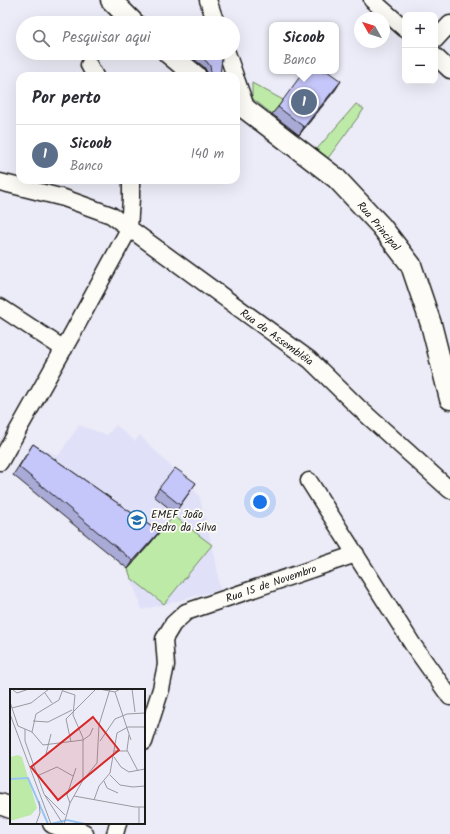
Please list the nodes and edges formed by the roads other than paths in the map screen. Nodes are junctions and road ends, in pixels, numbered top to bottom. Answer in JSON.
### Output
{"nodes":[{"id":1,"x":110,"y":0,"type":"edge"},
{"id":2,"x":208,"y":0,"type":"edge"},
{"id":3,"x":372,"y":0,"type":"edge"},
{"id":4,"x":127,"y":16,"type":"edge"},
{"id":5,"x":214,"y":16,"type":"edge"},
{"id":6,"x":450,"y":24,"type":"edge"},
{"id":7,"x":402,"y":26,"type":"edge"},
{"id":8,"x":438,"y":37,"type":"edge"},
{"id":9,"x":438,"y":59,"type":"edge"},
{"id":10,"x":177,"y":60,"type":"edge"},
{"id":11,"x":229,"y":60,"type":"edge"},
{"id":12,"x":450,"y":70,"type":"edge"},
{"id":13,"x":191,"y":72,"type":"edge"},
{"id":14,"x":234,"y":72,"type":"edge"},
{"id":15,"x":241,"y":106,"type":"edge"},
{"id":16,"x":0,"y":182,"type":"edge"},
{"id":17,"x":131,"y":184,"type":"edge"},
{"id":18,"x":129,"y":229,"type":"junction"},
{"id":19,"x":0,"y":307,"type":"edge"},
{"id":20,"x":64,"y":349,"type":"junction"},
{"id":21,"x":450,"y":400,"type":"edge"},
{"id":22,"x":0,"y":462,"type":"edge"},
{"id":23,"x":309,"y":482,"type":"dead end"},
{"id":24,"x":450,"y":490,"type":"edge"},
{"id":25,"x":356,"y":554,"type":"junction"},
{"id":26,"x":450,"y":697,"type":"edge"},
{"id":27,"x":145,"y":739,"type":"edge"},
{"id":28,"x":0,"y":804,"type":"edge"},
{"id":29,"x":10,"y":808,"type":"edge"},
{"id":30,"x":56,"y":824,"type":"edge"},
{"id":31,"x":118,"y":824,"type":"edge"},
{"id":32,"x":83,"y":834,"type":"edge"},
{"id":33,"x":114,"y":834,"type":"edge"}],
"edges":[{"from":1,"to":4,"type":"street"},
{"from":2,"to":5,"type":"street"},
{"from":3,"to":7,"type":"street"},
{"from":6,"to":8,"type":"street"},
{"from":9,"to":12,"type":"street"},
{"from":10,"to":13,"type":"street"},
{"from":11,"to":14,"type":"street"},
{"from":15,"to":21,"type":"street","name":"Rua Principal"},
{"from":16,"to":18,"type":"street","name":"Rua da Assembléia"},
{"from":17,"to":18,"type":"street"},
{"from":18,"to":20,"type":"street"},
{"from":18,"to":24,"type":"street","name":"Rua da Assembléia"},
{"from":19,"to":20,"type":"street"},
{"from":20,"to":22,"type":"street"},
{"from":23,"to":25,"type":"street"},
{"from":25,"to":26,"type":"street"},
{"from":25,"to":27,"type":"street","name":"Rua 15 de Novembro"},
{"from":28,"to":29,"type":"street"},
{"from":30,"to":32,"type":"street"},
{"from":31,"to":33,"type":"street"}]}
